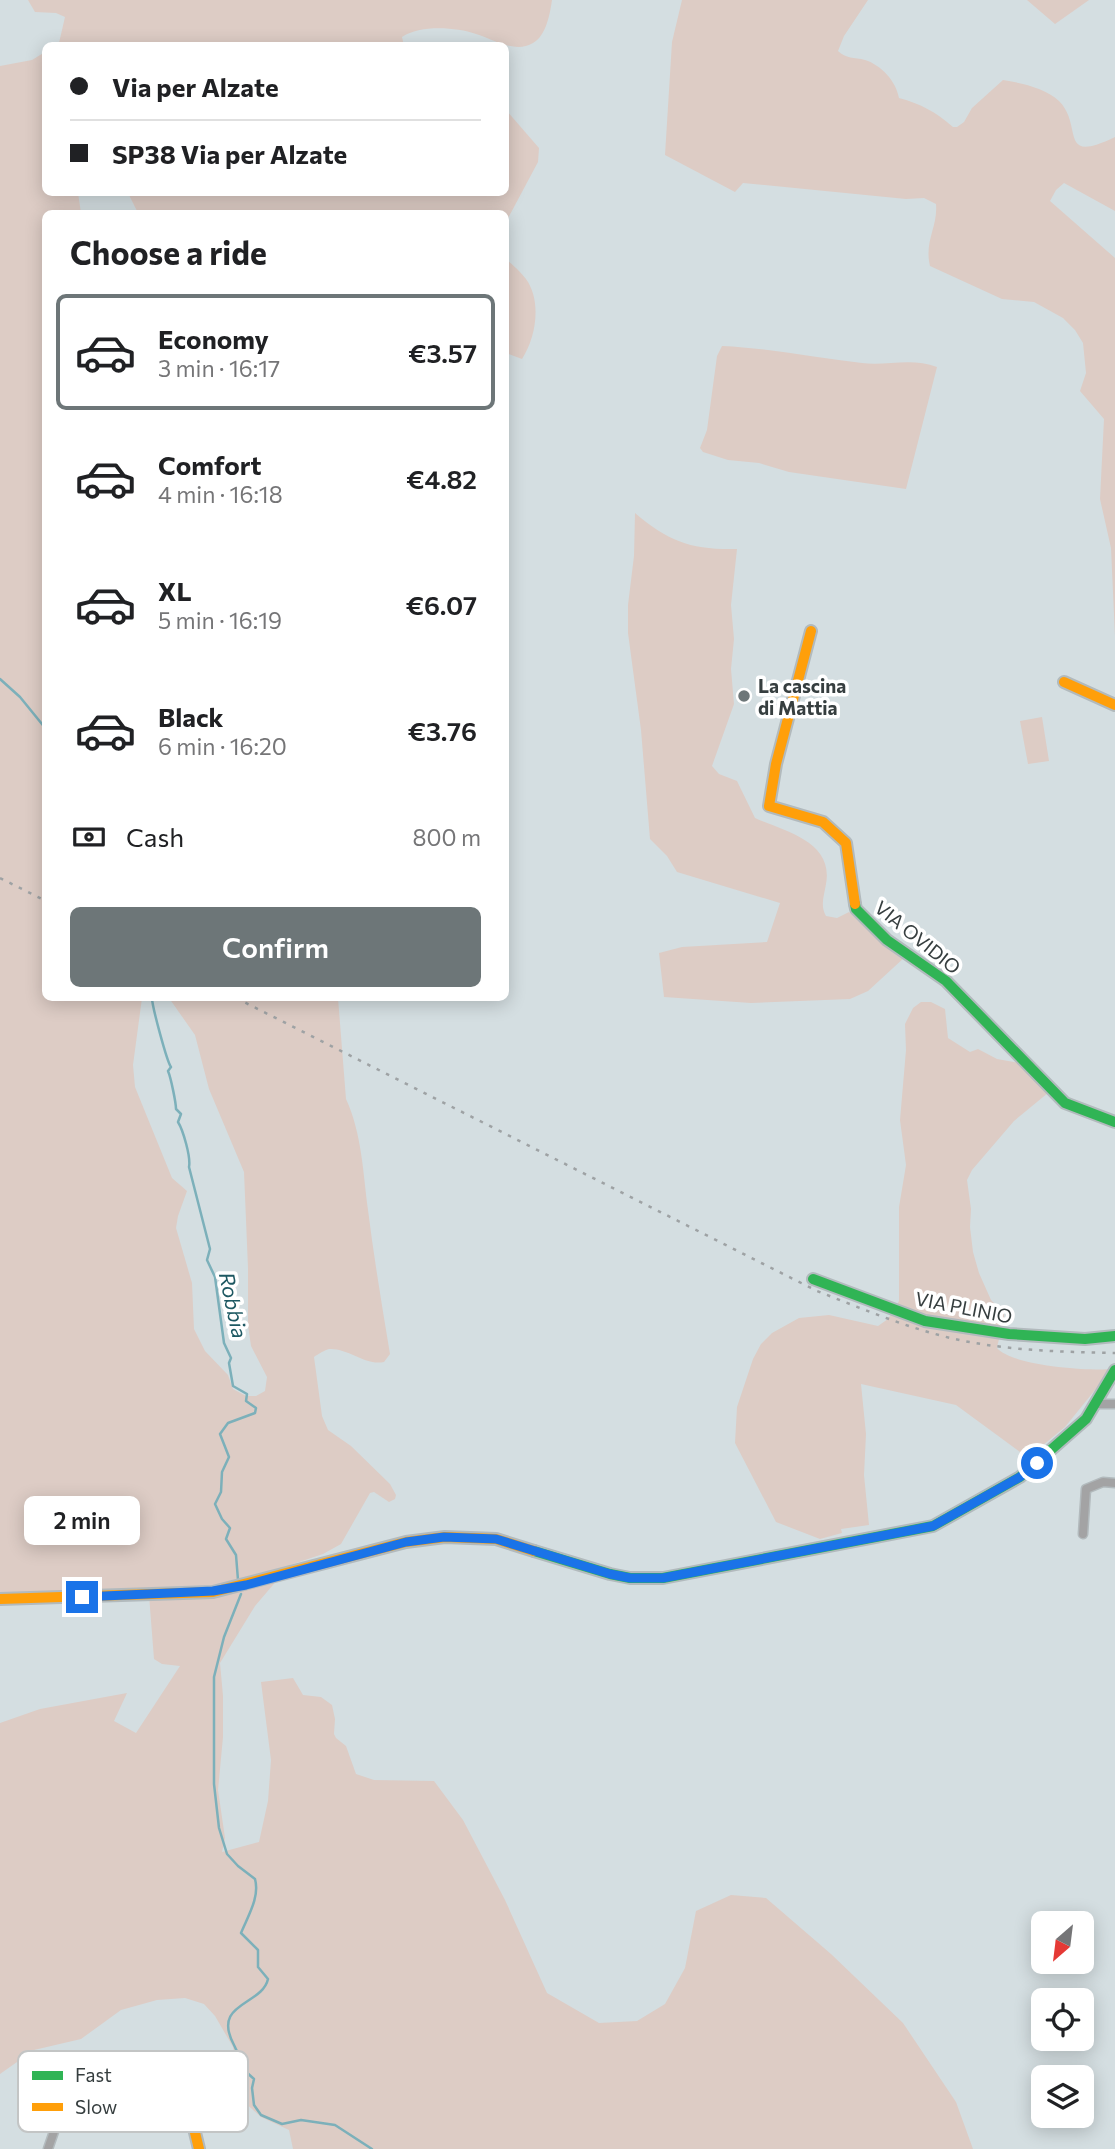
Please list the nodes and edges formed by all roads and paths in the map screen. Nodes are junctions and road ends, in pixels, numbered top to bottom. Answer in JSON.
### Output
{"nodes":[{"id":1,"x":811,"y":631,"type":"dead end"},
{"id":2,"x":1063,"y":682,"type":"dead end"},
{"id":3,"x":1115,"y":705,"type":"edge"},
{"id":4,"x":1115,"y":1122,"type":"edge"},
{"id":5,"x":813,"y":1279,"type":"dead end"},
{"id":6,"x":1115,"y":1336,"type":"edge"},
{"id":7,"x":1114,"y":1372,"type":"edge"},
{"id":8,"x":1095,"y":1404,"type":"junction"},
{"id":9,"x":1115,"y":1404,"type":"edge"},
{"id":10,"x":1115,"y":1483,"type":"edge"},
{"id":11,"x":1083,"y":1534,"type":"dead end"},
{"id":12,"x":0,"y":1599,"type":"edge"},
{"id":13,"x":54,"y":2132,"type":"edge"},
{"id":14,"x":48,"y":2149,"type":"edge"}],
"edges":[{"from":1,"to":4,"type":"street","name":"VIA OVIDIO"},
{"from":2,"to":3,"type":"street"},
{"from":5,"to":6,"type":"street","name":"VIA PLINIO"},
{"from":7,"to":8,"type":"street"},
{"from":8,"to":9,"type":"street"},
{"from":8,"to":12,"type":"street"},
{"from":10,"to":11,"type":"street"},
{"from":13,"to":14,"type":"street"}]}
